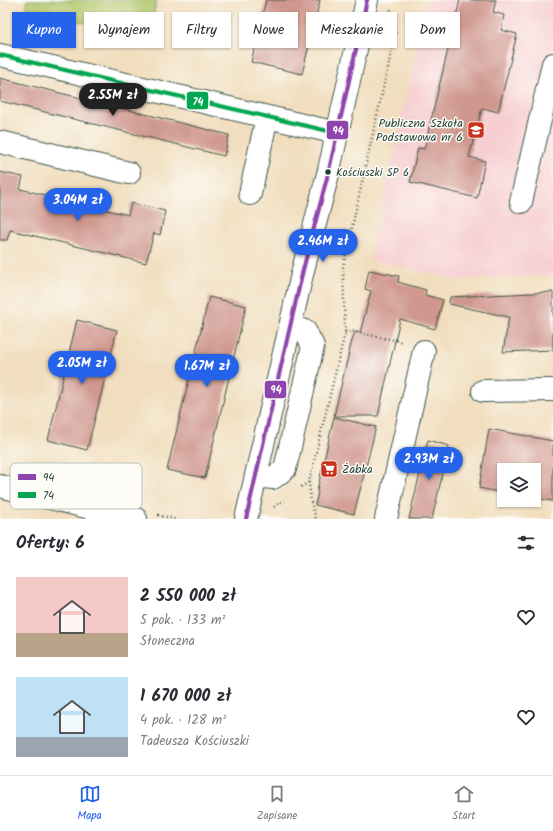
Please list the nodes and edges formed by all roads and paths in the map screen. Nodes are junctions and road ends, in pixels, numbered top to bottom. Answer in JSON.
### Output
{"nodes":[{"id":1,"x":367,"y":0,"type":"edge"},
{"id":2,"x":389,"y":5,"type":"dead end"},
{"id":3,"x":0,"y":55,"type":"edge"},
{"id":4,"x":553,"y":64,"type":"edge"},
{"id":5,"x":267,"y":116,"type":"junction"},
{"id":6,"x":337,"y":133,"type":"junction"},
{"id":7,"x":0,"y":142,"type":"edge"},
{"id":8,"x":129,"y":173,"type":"dead end"},
{"id":9,"x":250,"y":194,"type":"dead end"},
{"id":10,"x":521,"y":202,"type":"dead end"},
{"id":11,"x":414,"y":347,"type":"joint"},
{"id":12,"x":553,"y":390,"type":"edge"},
{"id":13,"x":483,"y":391,"type":"dead end"},
{"id":14,"x":309,"y":482,"type":"dead end"},
{"id":15,"x":0,"y":486,"type":"edge"},
{"id":16,"x":10,"y":488,"type":"edge"},
{"id":17,"x":95,"y":509,"type":"edge"},
{"id":18,"x":136,"y":519,"type":"edge"},
{"id":19,"x":246,"y":519,"type":"edge"},
{"id":20,"x":316,"y":519,"type":"edge"},
{"id":21,"x":386,"y":519,"type":"edge"}],
"edges":[{"from":1,"to":6,"type":"street"},
{"from":2,"to":11,"type":"path"},
{"from":3,"to":5,"type":"street"},
{"from":4,"to":10,"type":"street"},
{"from":5,"to":6,"type":"street"},
{"from":5,"to":9,"type":"street"},
{"from":6,"to":19,"type":"street"},
{"from":7,"to":8,"type":"street"},
{"from":11,"to":21,"type":"street"},
{"from":12,"to":13,"type":"street"},
{"from":14,"to":20,"type":"path"},
{"from":15,"to":16,"type":"street"},
{"from":17,"to":18,"type":"street"}]}
